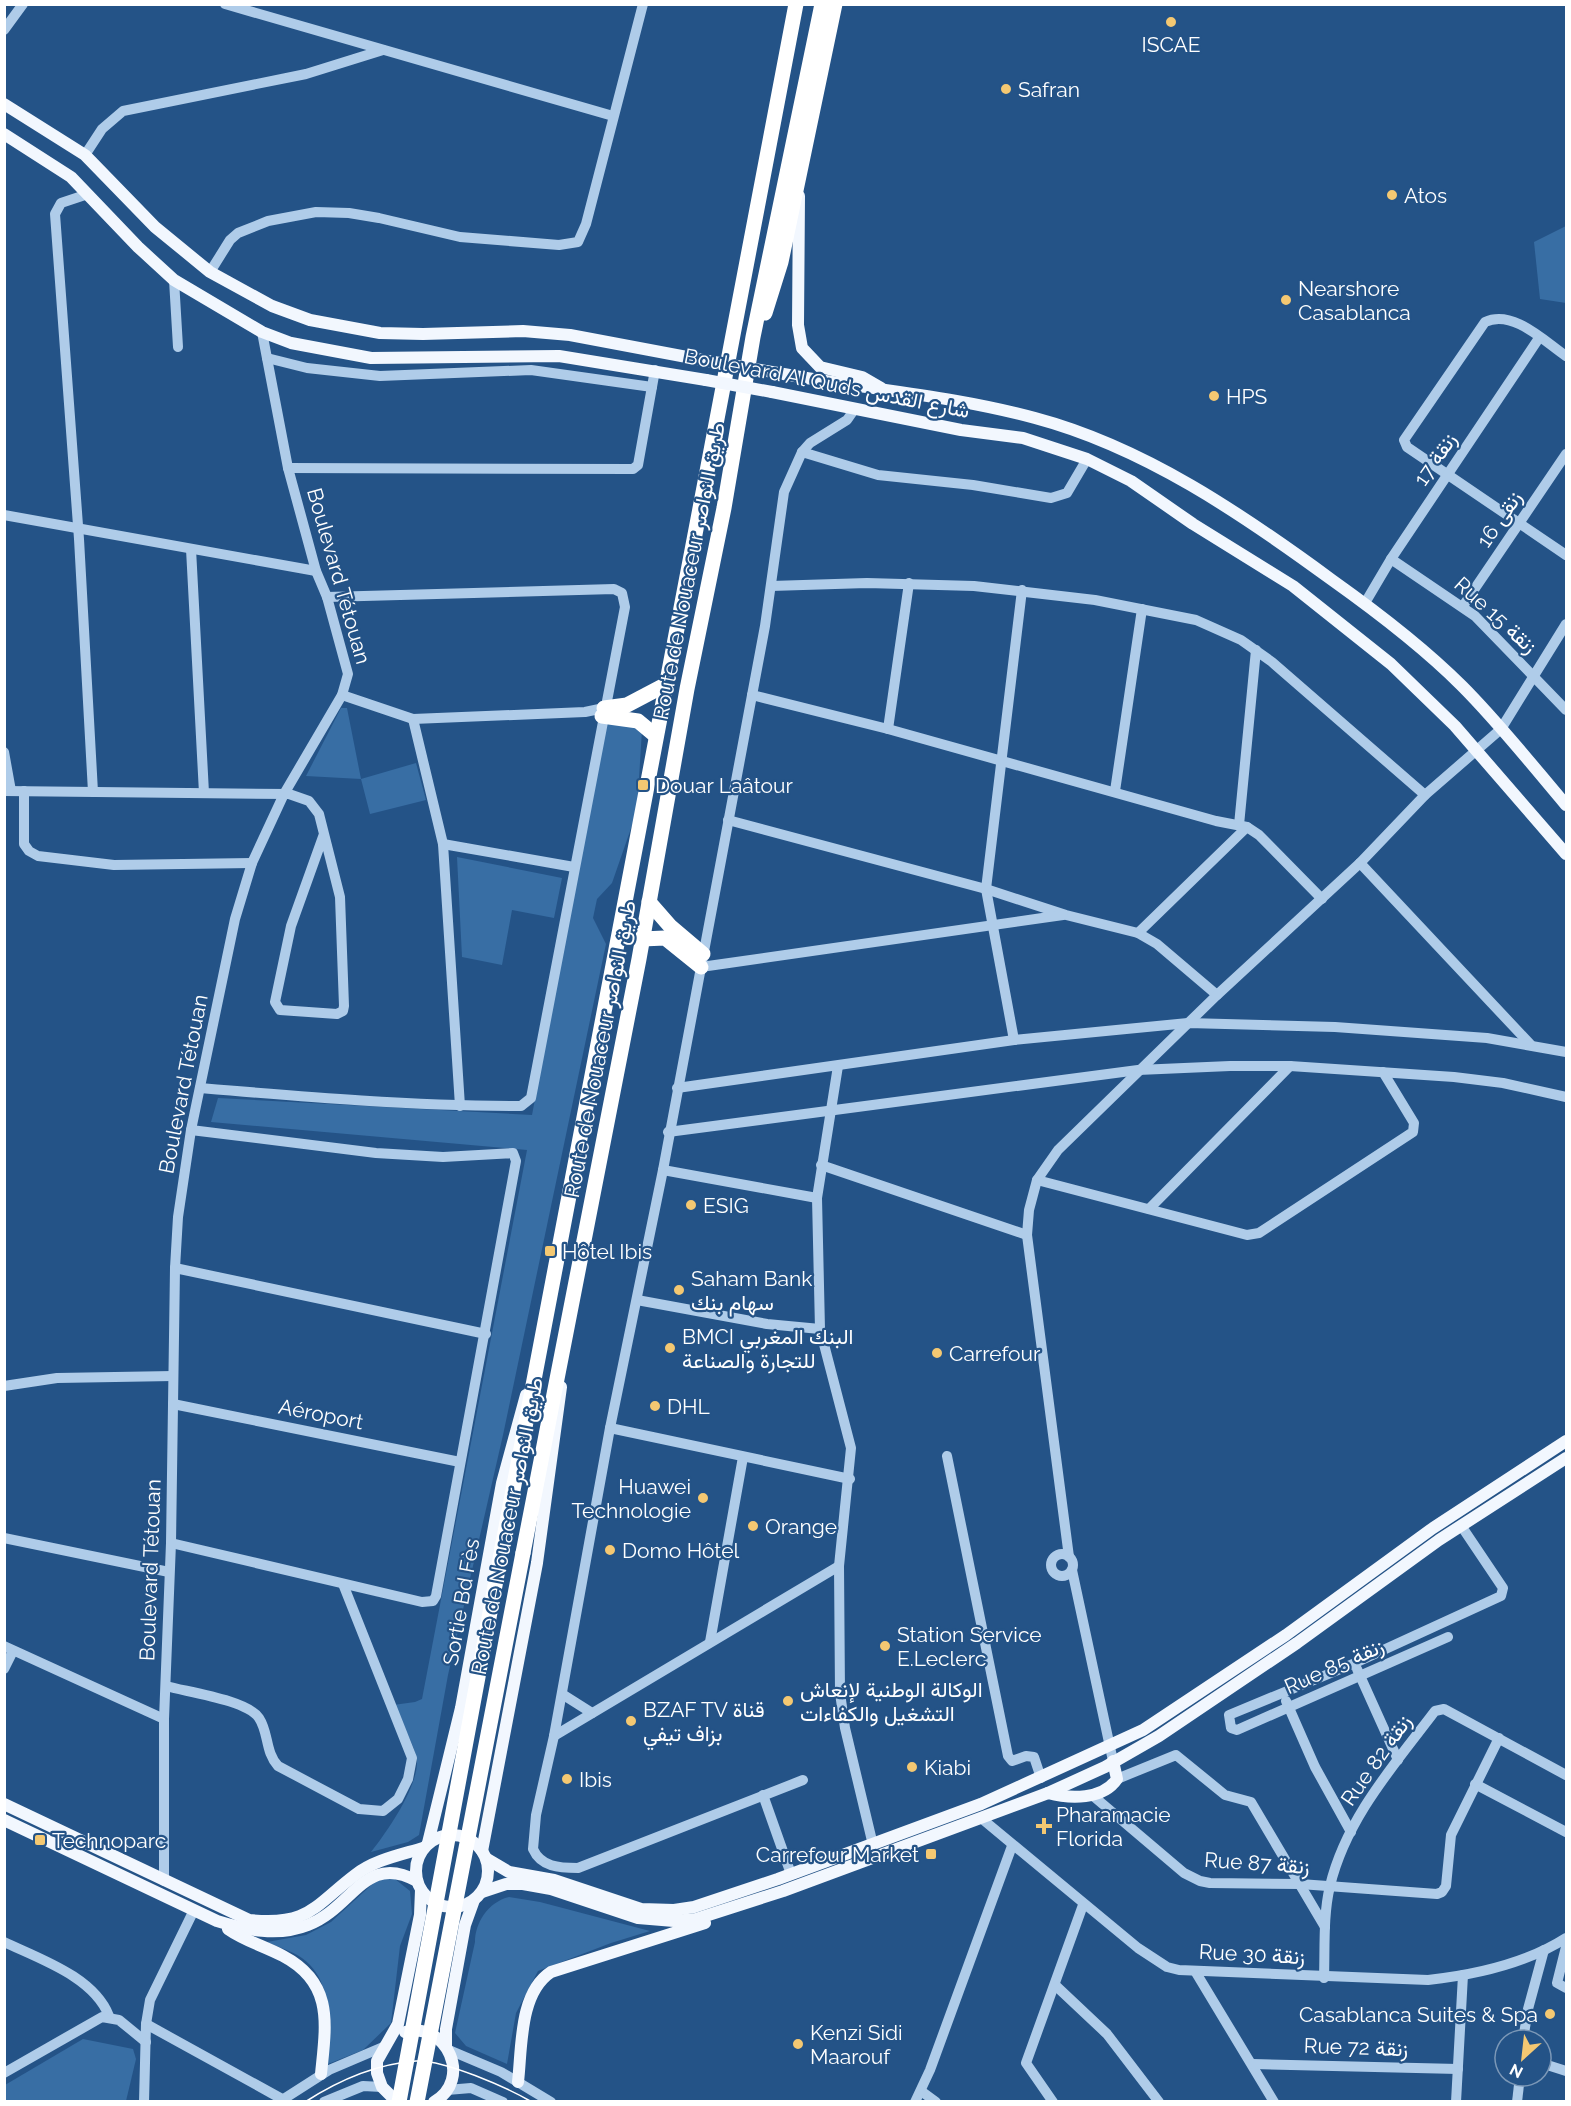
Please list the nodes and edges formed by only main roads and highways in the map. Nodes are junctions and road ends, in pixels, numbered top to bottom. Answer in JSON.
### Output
{"nodes":[{"id":1,"x":796,"y":4,"type":"edge"},
{"id":2,"x":822,"y":4,"type":"edge"},
{"id":3,"x":835,"y":4,"type":"edge"},
{"id":4,"x":4,"y":104,"type":"edge"},
{"id":5,"x":4,"y":134,"type":"edge"},
{"id":6,"x":798,"y":183,"type":"junction"},
{"id":7,"x":753,"y":337,"type":"junction"},
{"id":8,"x":884,"y":390,"type":"junction"},
{"id":9,"x":665,"y":685,"type":"junction"},
{"id":10,"x":656,"y":736,"type":"junction"},
{"id":11,"x":1566,"y":805,"type":"edge"},
{"id":12,"x":1566,"y":854,"type":"edge"},
{"id":13,"x":649,"y":902,"type":"junction"},
{"id":14,"x":642,"y":939,"type":"junction"},
{"id":15,"x":536,"y":1368,"type":"junction"},
{"id":16,"x":559,"y":1368,"type":"junction"},
{"id":17,"x":1566,"y":1441,"type":"edge"},
{"id":18,"x":1566,"y":1458,"type":"edge"},
{"id":19,"x":1113,"y":1761,"type":"junction"},
{"id":20,"x":1048,"y":1793,"type":"junction"},
{"id":21,"x":4,"y":1804,"type":"edge"},
{"id":22,"x":4,"y":1820,"type":"edge"},
{"id":23,"x":426,"y":1846,"type":"junction"},
{"id":24,"x":484,"y":1855,"type":"junction"},
{"id":25,"x":419,"y":1885,"type":"junction"},
{"id":26,"x":478,"y":1896,"type":"junction"},
{"id":27,"x":722,"y":1912,"type":"junction"},
{"id":28,"x":217,"y":1921,"type":"junction"},
{"id":29,"x":393,"y":2037,"type":"junction"},
{"id":30,"x":447,"y":2048,"type":"junction"},
{"id":31,"x":321,"y":2074,"type":"road end"},
{"id":32,"x":518,"y":2082,"type":"road end"},
{"id":33,"x":383,"y":2093,"type":"edge"},
{"id":34,"x":436,"y":2101,"type":"edge"},
{"id":35,"x":398,"y":2102,"type":"edge"},
{"id":36,"x":417,"y":2102,"type":"edge"}],
"edges":[{"from":1,"to":9,"type":"highway","name":"Route de Nouaceur طريق النواصر"},
{"from":2,"to":7,"type":"highway","name":"Route de Nouaceur طريق النواصر"},
{"from":3,"to":6,"type":"highway"},
{"from":4,"to":8,"type":"main road","name":"Boulevard Al Quds شارع القدس","bridge":true},
{"from":5,"to":12,"type":"main road","name":"Boulevard Al Quds شارع القدس","bridge":true},
{"from":6,"to":7,"type":"highway"},
{"from":6,"to":8,"type":"main road"},
{"from":7,"to":13,"type":"highway","name":"Route de Nouaceur طريق النواصر"},
{"from":8,"to":11,"type":"main road","name":"Boulevard Al Quds شارع القدس"},
{"from":9,"to":10,"type":"highway","name":"Route de Nouaceur طريق النواصر"},
{"from":9,"to":10,"type":"highway"},
{"from":10,"to":15,"type":"highway","name":"Route de Nouaceur طريق النواصر"},
{"from":13,"to":14,"type":"highway","name":"Route de Nouaceur طريق النواصر"},
{"from":13,"to":14,"type":"highway"},
{"from":14,"to":16,"type":"highway","name":"Route de Nouaceur طريق النواصر"},
{"from":15,"to":23,"type":"main road","name":"Sortie Bd Fès"},
{"from":15,"to":35,"type":"highway","name":"Route de Nouaceur طريق النواصر","bridge":true},
{"from":16,"to":24,"type":"main road"},
{"from":16,"to":36,"type":"highway","name":"Route de Nouaceur طريق النواصر","bridge":true},
{"from":17,"to":24,"type":"main road"},
{"from":18,"to":19,"type":"main road"},
{"from":19,"to":20,"type":"main road"},
{"from":19,"to":20,"type":"main road"},
{"from":20,"to":27,"type":"main road"},
{"from":21,"to":23,"type":"main road"},
{"from":22,"to":28,"type":"main road"},
{"from":23,"to":24,"type":"main road"},
{"from":23,"to":25,"type":"main road"},
{"from":24,"to":26,"type":"main road"},
{"from":25,"to":26,"type":"main road"},
{"from":25,"to":28,"type":"main road"},
{"from":25,"to":29,"type":"main road"},
{"from":26,"to":27,"type":"main road"},
{"from":26,"to":30,"type":"main road"},
{"from":27,"to":32,"type":"main road"},
{"from":28,"to":31,"type":"main road"},
{"from":29,"to":30,"type":"main road"},
{"from":29,"to":33,"type":"main road"},
{"from":30,"to":34,"type":"main road"},
{"from":33,"to":35,"type":"main road"}]}
